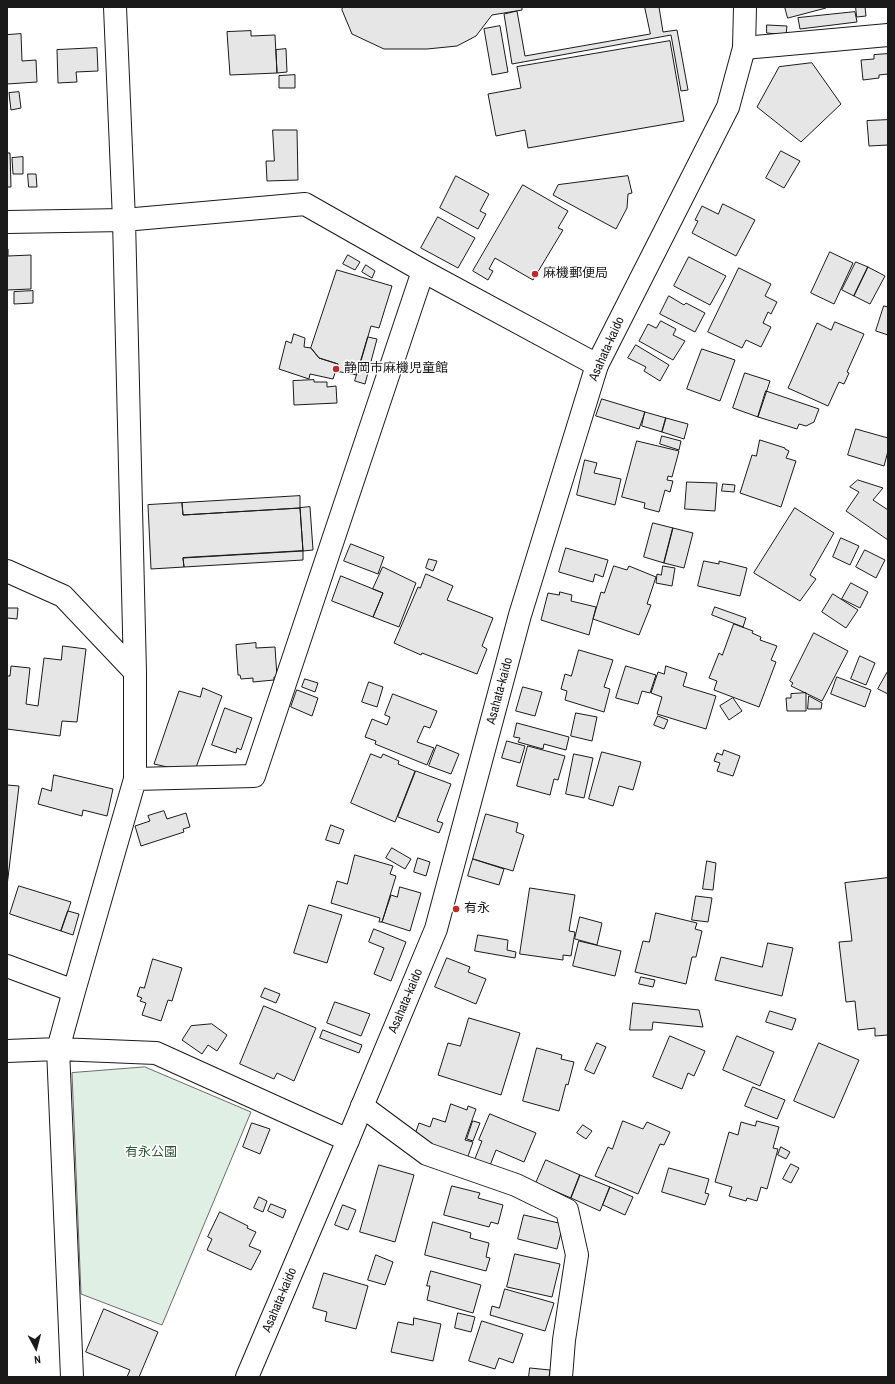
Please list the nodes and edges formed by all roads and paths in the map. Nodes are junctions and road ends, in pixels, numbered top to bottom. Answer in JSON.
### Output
{"nodes":[{"id":1,"x":115,"y":7,"type":"edge"},
{"id":2,"x":745,"y":7,"type":"edge"},
{"id":3,"x":888,"y":35,"type":"edge"},
{"id":4,"x":744,"y":48,"type":"junction"},
{"id":5,"x":124,"y":220,"type":"junction"},
{"id":6,"x":7,"y":222,"type":"edge"},
{"id":7,"x":423,"y":271,"type":"junction"},
{"id":8,"x":597,"y":365,"type":"junction"},
{"id":9,"x":7,"y":571,"type":"edge"},
{"id":10,"x":135,"y":672,"type":"junction"},
{"id":11,"x":135,"y":779,"type":"junction"},
{"id":12,"x":7,"y":966,"type":"edge"},
{"id":13,"x":74,"y":991,"type":"junction"},
{"id":14,"x":58,"y":1049,"type":"junction"},
{"id":15,"x":7,"y":1051,"type":"edge"},
{"id":16,"x":362,"y":1106,"type":"junction"},
{"id":17,"x":348,"y":1140,"type":"junction"},
{"id":18,"x":72,"y":1377,"type":"edge"},
{"id":19,"x":247,"y":1377,"type":"edge"},
{"id":20,"x":561,"y":1377,"type":"edge"}],
"edges":[{"from":1,"to":5,"type":"street"},
{"from":2,"to":4,"type":"street","name":"Asahata-kaido"},
{"from":3,"to":4,"type":"street"},
{"from":4,"to":8,"type":"street","name":"Asahata-kaido"},
{"from":5,"to":6,"type":"street"},
{"from":5,"to":7,"type":"street"},
{"from":5,"to":10,"type":"street"},
{"from":7,"to":8,"type":"street"},
{"from":7,"to":11,"type":"street"},
{"from":8,"to":16,"type":"street","name":"Asahata-kaido"},
{"from":9,"to":10,"type":"street"},
{"from":10,"to":11,"type":"street"},
{"from":11,"to":13,"type":"street"},
{"from":12,"to":13,"type":"street"},
{"from":13,"to":14,"type":"street"},
{"from":14,"to":15,"type":"street"},
{"from":14,"to":17,"type":"street"},
{"from":14,"to":18,"type":"street"},
{"from":16,"to":17,"type":"street","name":"Asahata-kaido"},
{"from":16,"to":20,"type":"street"},
{"from":17,"to":19,"type":"street","name":"Asahata-kaido"}]}
